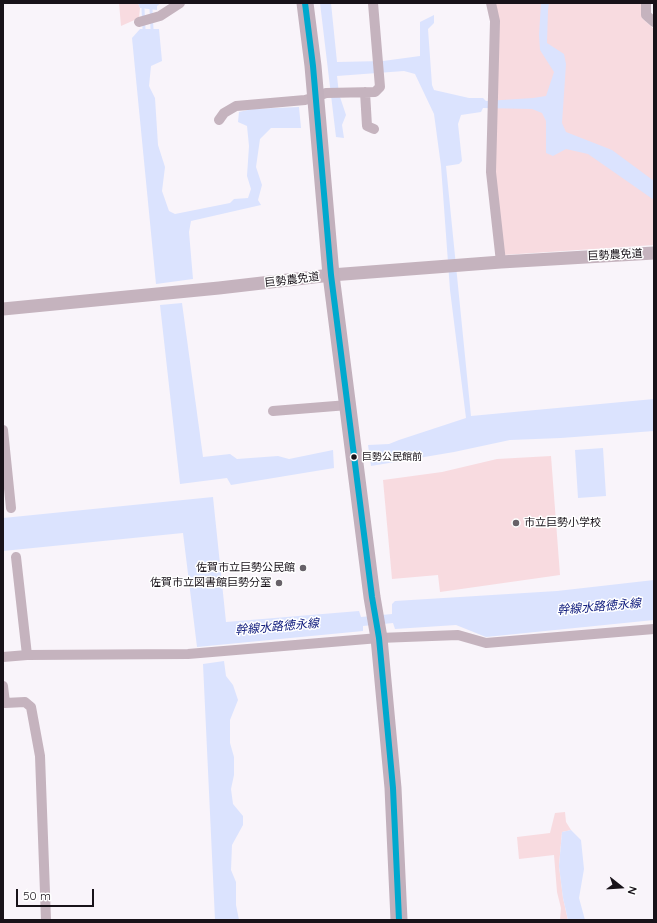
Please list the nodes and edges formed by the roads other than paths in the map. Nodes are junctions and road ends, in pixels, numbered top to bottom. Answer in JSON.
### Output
{"nodes":[{"id":1,"x":180,"y":3,"type":"edge"},
{"id":2,"x":305,"y":3,"type":"edge"},
{"id":3,"x":373,"y":3,"type":"edge"},
{"id":4,"x":490,"y":3,"type":"edge"},
{"id":5,"x":646,"y":3,"type":"edge"},
{"id":6,"x":139,"y":22,"type":"dead end"},
{"id":7,"x":654,"y":22,"type":"edge"},
{"id":8,"x":365,"y":92,"type":"junction"},
{"id":9,"x":321,"y":95,"type":"junction"},
{"id":10,"x":219,"y":120,"type":"dead end"},
{"id":11,"x":374,"y":129,"type":"dead end"},
{"id":12,"x":654,"y":253,"type":"edge"},
{"id":13,"x":501,"y":262,"type":"junction"},
{"id":14,"x":331,"y":276,"type":"junction"},
{"id":15,"x":3,"y":309,"type":"edge"},
{"id":16,"x":348,"y":406,"type":"junction"},
{"id":17,"x":274,"y":411,"type":"dead end"},
{"id":18,"x":3,"y":430,"type":"edge"},
{"id":19,"x":11,"y":508,"type":"dead end"},
{"id":20,"x":16,"y":558,"type":"dead end"},
{"id":21,"x":654,"y":629,"type":"edge"},
{"id":22,"x":379,"y":638,"type":"junction"},
{"id":23,"x":27,"y":655,"type":"junction"},
{"id":24,"x":3,"y":657,"type":"edge"},
{"id":25,"x":3,"y":686,"type":"edge"},
{"id":26,"x":46,"y":920,"type":"edge"},
{"id":27,"x":399,"y":920,"type":"edge"}],
"edges":[{"from":1,"to":6,"type":"street"},
{"from":2,"to":9,"type":"highway"},
{"from":3,"to":8,"type":"street"},
{"from":4,"to":13,"type":"street"},
{"from":5,"to":7,"type":"street"},
{"from":8,"to":9,"type":"street"},
{"from":8,"to":11,"type":"street"},
{"from":9,"to":10,"type":"street"},
{"from":9,"to":14,"type":"highway"},
{"from":12,"to":13,"type":"street","name":"巨勢農免道"},
{"from":13,"to":14,"type":"street","name":"巨勢農免道"},
{"from":14,"to":15,"type":"street","name":"巨勢農免道"},
{"from":14,"to":16,"type":"highway"},
{"from":16,"to":17,"type":"street"},
{"from":16,"to":22,"type":"highway"},
{"from":18,"to":19,"type":"street"},
{"from":20,"to":23,"type":"street"},
{"from":21,"to":22,"type":"street"},
{"from":22,"to":23,"type":"street"},
{"from":22,"to":27,"type":"highway"},
{"from":23,"to":24,"type":"street"},
{"from":25,"to":26,"type":"street"}]}
